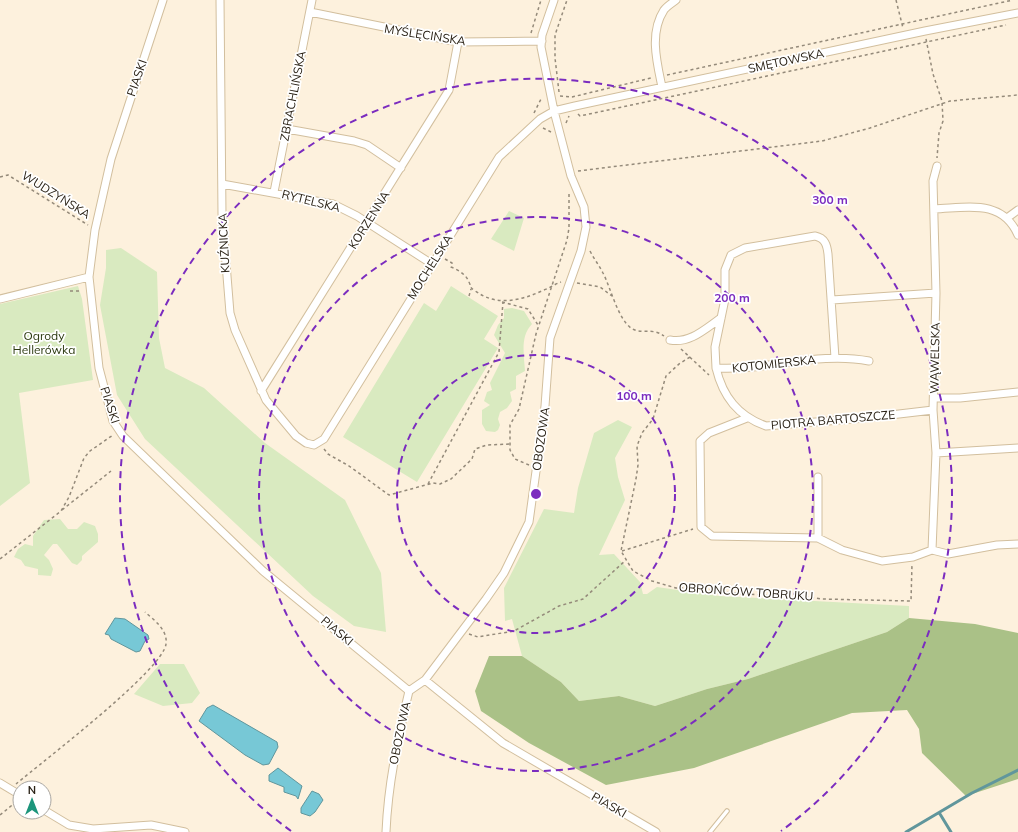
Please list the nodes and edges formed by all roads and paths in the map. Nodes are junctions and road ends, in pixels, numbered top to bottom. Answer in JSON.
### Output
{"nodes":[{"id":1,"x":163,"y":0,"type":"edge"},
{"id":2,"x":220,"y":0,"type":"edge"},
{"id":3,"x":312,"y":0,"type":"edge"},
{"id":4,"x":541,"y":0,"type":"edge"},
{"id":5,"x":554,"y":0,"type":"edge"},
{"id":6,"x":567,"y":0,"type":"edge"},
{"id":7,"x":676,"y":0,"type":"edge"},
{"id":8,"x":896,"y":0,"type":"edge"},
{"id":9,"x":1013,"y":0,"type":"edge"},
{"id":10,"x":310,"y":12,"type":"junction"},
{"id":11,"x":1018,"y":13,"type":"edge"},
{"id":12,"x":902,"y":24,"type":"junction"},
{"id":13,"x":1010,"y":24,"type":"dead end"},
{"id":14,"x":925,"y":31,"type":"junction"},
{"id":15,"x":904,"y":36,"type":"junction"},
{"id":16,"x":530,"y":37,"type":"dead end"},
{"id":17,"x":542,"y":41,"type":"junction"},
{"id":18,"x":458,"y":42,"type":"junction"},
{"id":19,"x":927,"y":42,"type":"junction"},
{"id":20,"x":660,"y":76,"type":"junction"},
{"id":21,"x":662,"y":87,"type":"junction"},
{"id":22,"x":1018,"y":95,"type":"edge"},
{"id":23,"x":542,"y":97,"type":"dead end"},
{"id":24,"x":942,"y":104,"type":"junction"},
{"id":25,"x":554,"y":111,"type":"junction"},
{"id":26,"x":572,"y":113,"type":"dead end"},
{"id":27,"x":576,"y":113,"type":"dead end"},
{"id":28,"x":532,"y":116,"type":"dead end"},
{"id":29,"x":565,"y":126,"type":"dead end"},
{"id":30,"x":542,"y":127,"type":"dead end"},
{"id":31,"x":287,"y":129,"type":"junction"},
{"id":32,"x":554,"y":133,"type":"dead end"},
{"id":33,"x":937,"y":166,"type":"joint"},
{"id":34,"x":401,"y":168,"type":"junction"},
{"id":35,"x":570,"y":171,"type":"junction"},
{"id":36,"x":0,"y":177,"type":"edge"},
{"id":37,"x":222,"y":184,"type":"junction"},
{"id":38,"x":274,"y":192,"type":"junction"},
{"id":39,"x":570,"y":192,"type":"dead end"},
{"id":40,"x":934,"y":209,"type":"junction"},
{"id":41,"x":1018,"y":210,"type":"edge"},
{"id":42,"x":1007,"y":218,"type":"junction"},
{"id":43,"x":367,"y":222,"type":"junction"},
{"id":44,"x":95,"y":230,"type":"junction"},
{"id":45,"x":1018,"y":235,"type":"edge"},
{"id":46,"x":584,"y":241,"type":"junction"},
{"id":47,"x":438,"y":255,"type":"junction"},
{"id":48,"x":432,"y":264,"type":"junction"},
{"id":49,"x":89,"y":278,"type":"junction"},
{"id":50,"x":471,"y":289,"type":"junction"},
{"id":51,"x":936,"y":293,"type":"junction"},
{"id":52,"x":469,"y":296,"type":"dead end"},
{"id":53,"x":0,"y":299,"type":"edge"},
{"id":54,"x":832,"y":300,"type":"junction"},
{"id":55,"x":502,"y":302,"type":"junction"},
{"id":56,"x":721,"y":318,"type":"junction"},
{"id":57,"x":539,"y":327,"type":"junction"},
{"id":58,"x":646,"y":330,"type":"dead end"},
{"id":59,"x":670,"y":340,"type":"dead end"},
{"id":60,"x":690,"y":357,"type":"dead end"},
{"id":61,"x":835,"y":358,"type":"junction"},
{"id":62,"x":869,"y":361,"type":"dead end"},
{"id":63,"x":716,"y":368,"type":"junction"},
{"id":64,"x":261,"y":390,"type":"junction"},
{"id":65,"x":1018,"y":392,"type":"edge"},
{"id":66,"x":934,"y":398,"type":"junction"},
{"id":67,"x":933,"y":410,"type":"junction"},
{"id":68,"x":747,"y":418,"type":"junction"},
{"id":69,"x":119,"y":431,"type":"junction"},
{"id":70,"x":322,"y":441,"type":"junction"},
{"id":71,"x":509,"y":444,"type":"junction"},
{"id":72,"x":1018,"y":448,"type":"edge"},
{"id":73,"x":936,"y":453,"type":"junction"},
{"id":74,"x":537,"y":466,"type":"junction"},
{"id":75,"x":111,"y":471,"type":"dead end"},
{"id":76,"x":818,"y":477,"type":"dead end"},
{"id":77,"x":428,"y":484,"type":"junction"},
{"id":78,"x":61,"y":511,"type":"junction"},
{"id":79,"x":701,"y":527,"type":"junction"},
{"id":80,"x":818,"y":538,"type":"junction"},
{"id":81,"x":1018,"y":544,"type":"edge"},
{"id":82,"x":932,"y":550,"type":"junction"},
{"id":83,"x":621,"y":551,"type":"junction"},
{"id":84,"x":913,"y":557,"type":"junction"},
{"id":85,"x":0,"y":559,"type":"edge"},
{"id":86,"x":626,"y":560,"type":"junction"},
{"id":87,"x":145,"y":612,"type":"dead end"},
{"id":88,"x":462,"y":632,"type":"junction"},
{"id":89,"x":425,"y":680,"type":"junction"},
{"id":90,"x":409,"y":691,"type":"junction"},
{"id":91,"x":0,"y":783,"type":"edge"},
{"id":92,"x":10,"y":789,"type":"joint"},
{"id":93,"x":12,"y":805,"type":"edge"},
{"id":94,"x":727,"y":810,"type":"dead end"},
{"id":95,"x":0,"y":815,"type":"edge"},
{"id":96,"x":52,"y":815,"type":"edge"},
{"id":97,"x":185,"y":832,"type":"edge"},
{"id":98,"x":386,"y":832,"type":"edge"},
{"id":99,"x":656,"y":832,"type":"edge"},
{"id":100,"x":710,"y":832,"type":"edge"}],
"edges":[{"from":1,"to":44,"type":"street","name":"PIASKI"},
{"from":2,"to":37,"type":"street","name":"KUŹNICKA"},
{"from":3,"to":10,"type":"street","name":"ZBRACHLIŃSKA"},
{"from":4,"to":16,"type":"path"},
{"from":5,"to":17,"type":"street"},
{"from":6,"to":20,"type":"path"},
{"from":7,"to":20,"type":"street"},
{"from":8,"to":12,"type":"path"},
{"from":9,"to":12,"type":"path"},
{"from":10,"to":18,"type":"street","name":"MYŚLĘCIŃSKA"},
{"from":10,"to":31,"type":"street","name":"ZBRACHLIŃSKA"},
{"from":11,"to":14,"type":"street","name":"SMĘTOWSKA"},
{"from":12,"to":15,"type":"path"},
{"from":12,"to":20,"type":"path"},
{"from":13,"to":19,"type":"path"},
{"from":14,"to":15,"type":"street","name":"SMĘTOWSKA"},
{"from":14,"to":19,"type":"path"},
{"from":15,"to":21,"type":"street","name":"SMĘTOWSKA"},
{"from":17,"to":18,"type":"street","name":"MYŚLĘCIŃSKA"},
{"from":17,"to":25,"type":"street","name":"OBOZOWA"},
{"from":18,"to":34,"type":"street","name":"KORZENNA"},
{"from":19,"to":24,"type":"path"},
{"from":19,"to":27,"type":"path"},
{"from":20,"to":21,"type":"street"},
{"from":21,"to":25,"type":"street","name":"SMĘTOWSKA"},
{"from":22,"to":24,"type":"path"},
{"from":23,"to":28,"type":"path"},
{"from":24,"to":33,"type":"path"},
{"from":24,"to":35,"type":"path"},
{"from":25,"to":35,"type":"street","name":"OBOZOWA"},
{"from":25,"to":47,"type":"street","name":"MOCHELSKA"},
{"from":26,"to":29,"type":"path"},
{"from":30,"to":32,"type":"path"},
{"from":31,"to":34,"type":"street"},
{"from":31,"to":38,"type":"street","name":"ZBRACHLIŃSKA"},
{"from":33,"to":40,"type":"street","name":"WĄWELSKA"},
{"from":34,"to":43,"type":"street","name":"KORZENNA"},
{"from":35,"to":46,"type":"street","name":"OBOZOWA"},
{"from":36,"to":44,"type":"path","name":"WUDZYŃSKA"},
{"from":37,"to":38,"type":"street","name":"RYTELSKA"},
{"from":37,"to":64,"type":"street","name":"KUŹNICKA"},
{"from":38,"to":43,"type":"street","name":"RYTELSKA"},
{"from":39,"to":57,"type":"path"},
{"from":40,"to":42,"type":"street"},
{"from":40,"to":51,"type":"street","name":"WĄWELSKA"},
{"from":41,"to":42,"type":"street"},
{"from":42,"to":45,"type":"street"},
{"from":43,"to":48,"type":"street","name":"RYTELSKA"},
{"from":43,"to":64,"type":"street","name":"KORZENNA"},
{"from":44,"to":49,"type":"street","name":"PIASKI"},
{"from":46,"to":58,"type":"path"},
{"from":46,"to":74,"type":"street","name":"OBOZOWA"},
{"from":47,"to":48,"type":"street","name":"MOCHELSKA"},
{"from":47,"to":50,"type":"path"},
{"from":48,"to":70,"type":"street","name":"MOCHELSKA"},
{"from":49,"to":53,"type":"street"},
{"from":49,"to":69,"type":"street","name":"PIASKI"},
{"from":50,"to":52,"type":"path"},
{"from":50,"to":55,"type":"path"},
{"from":51,"to":54,"type":"street"},
{"from":51,"to":66,"type":"street","name":"WĄWELSKA"},
{"from":54,"to":56,"type":"street","name":"KOTOMIERSKA"},
{"from":54,"to":61,"type":"street","name":"KOTOMIERSKA"},
{"from":55,"to":57,"type":"path"},
{"from":55,"to":77,"type":"path"},
{"from":56,"to":59,"type":"street"},
{"from":56,"to":63,"type":"street","name":"KOTOMIERSKA"},
{"from":57,"to":71,"type":"path"},
{"from":60,"to":83,"type":"path"},
{"from":61,"to":62,"type":"street","name":"KOTOMIERSKA"},
{"from":61,"to":63,"type":"street","name":"KOTOMIERSKA"},
{"from":63,"to":68,"type":"street","name":"PIOTRA BARTOSZCZE"},
{"from":64,"to":70,"type":"street","name":"KUŹNICKA"},
{"from":65,"to":66,"type":"street"},
{"from":66,"to":67,"type":"street","name":"WĄWELSKA"},
{"from":67,"to":68,"type":"street","name":"PIOTRA BARTOSZCZE"},
{"from":67,"to":73,"type":"street","name":"WĄWELSKA"},
{"from":68,"to":79,"type":"street"},
{"from":69,"to":78,"type":"path"},
{"from":69,"to":90,"type":"street","name":"PIASKI"},
{"from":70,"to":77,"type":"path"},
{"from":71,"to":74,"type":"path"},
{"from":71,"to":77,"type":"path"},
{"from":72,"to":73,"type":"street"},
{"from":73,"to":82,"type":"street","name":"WĄWELSKA"},
{"from":74,"to":88,"type":"street","name":"OBOZOWA"},
{"from":75,"to":78,"type":"path"},
{"from":76,"to":80,"type":"street"},
{"from":78,"to":85,"type":"path"},
{"from":79,"to":80,"type":"street"},
{"from":79,"to":83,"type":"path"},
{"from":80,"to":84,"type":"street"},
{"from":81,"to":82,"type":"street"},
{"from":82,"to":84,"type":"street"},
{"from":83,"to":86,"type":"path","name":"OBROŃCÓW TOBRUKU"},
{"from":84,"to":86,"type":"path","name":"OBROŃCÓW TOBRUKU"},
{"from":86,"to":88,"type":"path"},
{"from":87,"to":92,"type":"path"},
{"from":88,"to":89,"type":"street","name":"OBOZOWA"},
{"from":89,"to":90,"type":"street","name":"OBOZOWA"},
{"from":89,"to":99,"type":"street","name":"PIASKI"},
{"from":90,"to":98,"type":"street","name":"OBOZOWA"},
{"from":91,"to":92,"type":"street"},
{"from":93,"to":95,"type":"path"},
{"from":94,"to":100,"type":"lane"},
{"from":96,"to":97,"type":"street"}]}
